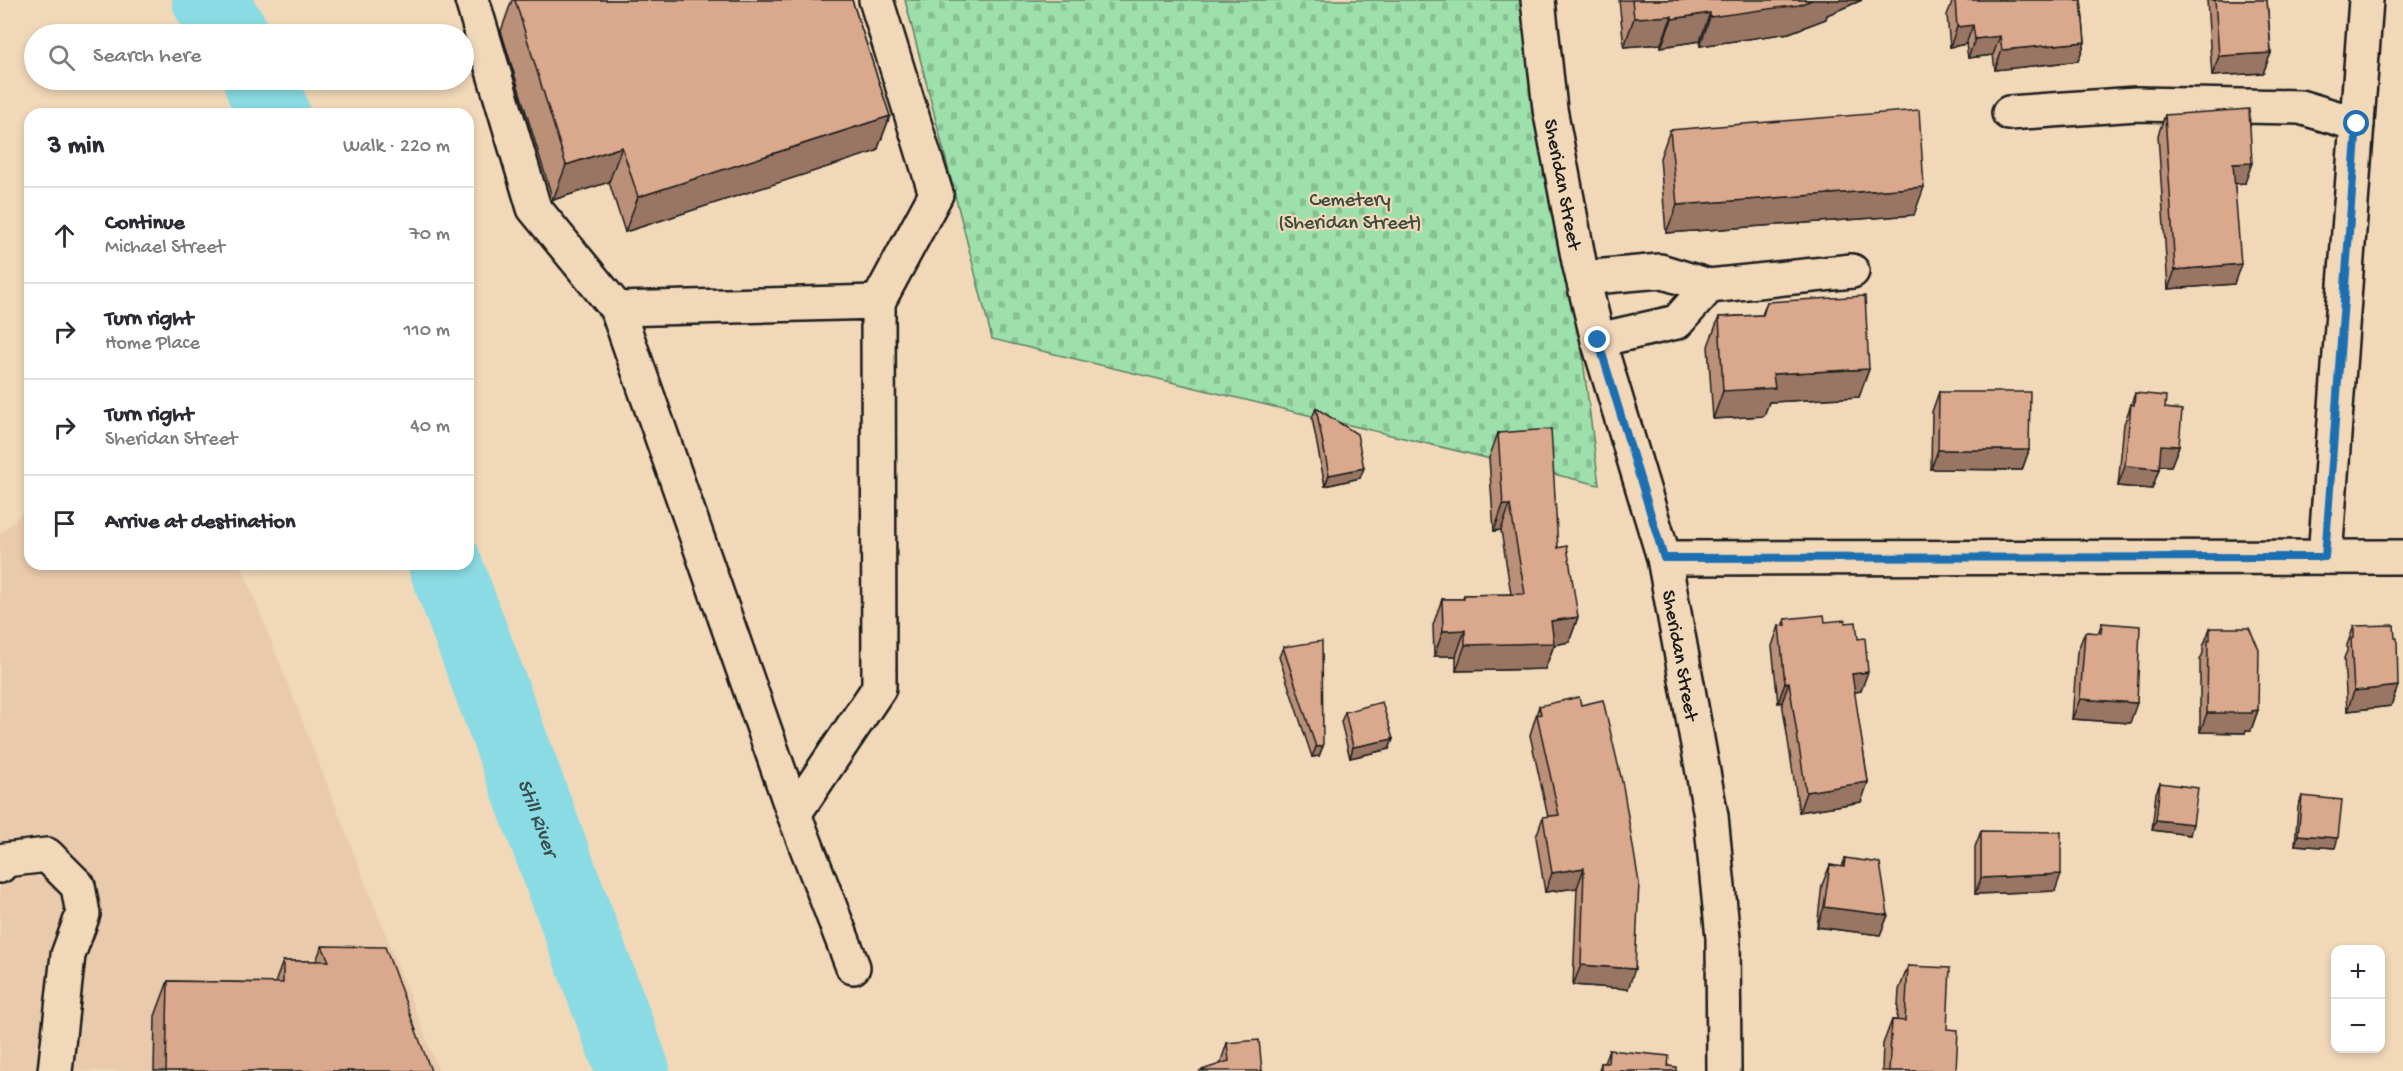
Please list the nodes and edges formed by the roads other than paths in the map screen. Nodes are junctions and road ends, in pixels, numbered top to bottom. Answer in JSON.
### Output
{"nodes":[{"id":1,"x":876,"y":0,"type":"edge"},
{"id":2,"x":1538,"y":0,"type":"edge"},
{"id":3,"x":2366,"y":0,"type":"edge"},
{"id":4,"x":475,"y":13,"type":"edge"},
{"id":5,"x":2009,"y":113,"type":"dead end"},
{"id":6,"x":2357,"y":124,"type":"junction"},
{"id":7,"x":1852,"y":271,"type":"dead end"},
{"id":8,"x":1583,"y":278,"type":"junction"},
{"id":9,"x":1709,"y":286,"type":"junction"},
{"id":10,"x":878,"y":302,"type":"junction"},
{"id":11,"x":617,"y":309,"type":"junction"},
{"id":12,"x":1598,"y":340,"type":"junction"},
{"id":13,"x":2325,"y":557,"type":"junction"},
{"id":14,"x":2403,"y":557,"type":"edge"},
{"id":15,"x":1664,"y":558,"type":"junction"},
{"id":16,"x":794,"y":814,"type":"junction"},
{"id":17,"x":0,"y":866,"type":"edge"},
{"id":18,"x":854,"y":967,"type":"dead end"},
{"id":19,"x":55,"y":1071,"type":"edge"},
{"id":20,"x":1724,"y":1071,"type":"edge"}],
"edges":[{"from":1,"to":10,"type":"street"},
{"from":2,"to":8,"type":"street","name":"Sheridan Street"},
{"from":3,"to":6,"type":"street"},
{"from":4,"to":11,"type":"street"},
{"from":5,"to":6,"type":"street"},
{"from":6,"to":13,"type":"street"},
{"from":7,"to":9,"type":"street"},
{"from":8,"to":9,"type":"street"},
{"from":8,"to":12,"type":"street","name":"Sheridan Street"},
{"from":9,"to":12,"type":"street"},
{"from":10,"to":11,"type":"street"},
{"from":10,"to":16,"type":"street"},
{"from":11,"to":16,"type":"street"},
{"from":12,"to":15,"type":"street","name":"Sheridan Street"},
{"from":13,"to":14,"type":"street"},
{"from":13,"to":15,"type":"street"},
{"from":15,"to":20,"type":"street","name":"Sheridan Street"},
{"from":16,"to":18,"type":"street"},
{"from":17,"to":19,"type":"street"}]}
